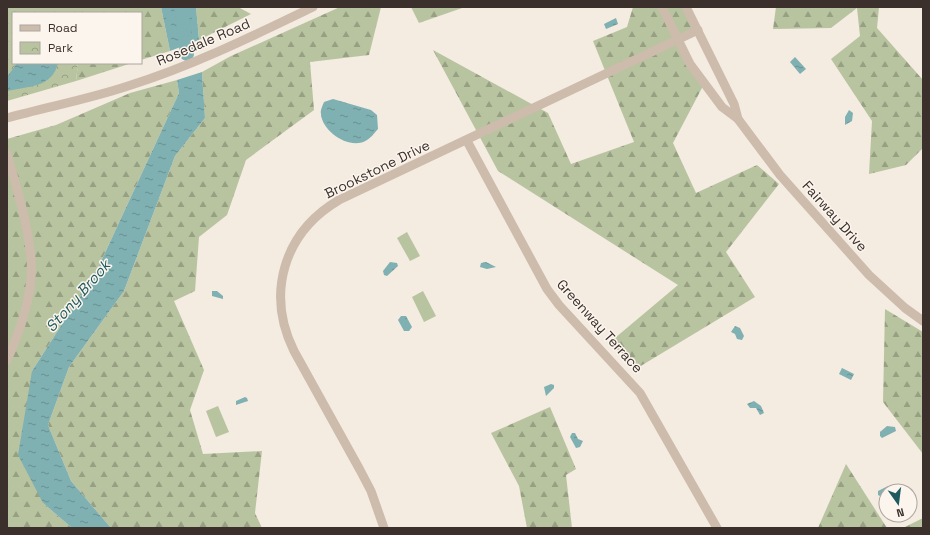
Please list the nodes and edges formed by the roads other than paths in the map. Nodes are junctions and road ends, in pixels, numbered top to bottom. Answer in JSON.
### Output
{"nodes":[{"id":1,"x":313,"y":7,"type":"edge"},
{"id":2,"x":662,"y":7,"type":"edge"},
{"id":3,"x":686,"y":7,"type":"edge"},
{"id":4,"x":698,"y":30,"type":"junction"},
{"id":5,"x":678,"y":40,"type":"junction"},
{"id":6,"x":7,"y":118,"type":"edge"},
{"id":7,"x":738,"y":119,"type":"junction"},
{"id":8,"x":7,"y":124,"type":"edge"},
{"id":9,"x":467,"y":141,"type":"junction"},
{"id":10,"x":7,"y":154,"type":"edge"},
{"id":11,"x":923,"y":321,"type":"edge"},
{"id":12,"x":7,"y":360,"type":"edge"},
{"id":13,"x":384,"y":528,"type":"edge"},
{"id":14,"x":717,"y":528,"type":"edge"}],
"edges":[{"from":1,"to":6,"type":"street","name":"Rosedale Road"},
{"from":2,"to":5,"type":"street","name":"Fairway Drive"},
{"from":3,"to":4,"type":"street","name":"Fairway Drive"},
{"from":4,"to":5,"type":"street","name":"Brookstone Drive"},
{"from":4,"to":7,"type":"street","name":"Fairway Drive"},
{"from":5,"to":7,"type":"street","name":"Fairway Drive"},
{"from":5,"to":9,"type":"street","name":"Brookstone Drive"},
{"from":6,"to":8,"type":"street","name":"Rosedale Road"},
{"from":7,"to":11,"type":"street","name":"Fairway Drive"},
{"from":9,"to":13,"type":"street","name":"Brookstone Drive"},
{"from":9,"to":14,"type":"street","name":"Greenway Terrace"},
{"from":10,"to":12,"type":"street"}]}
